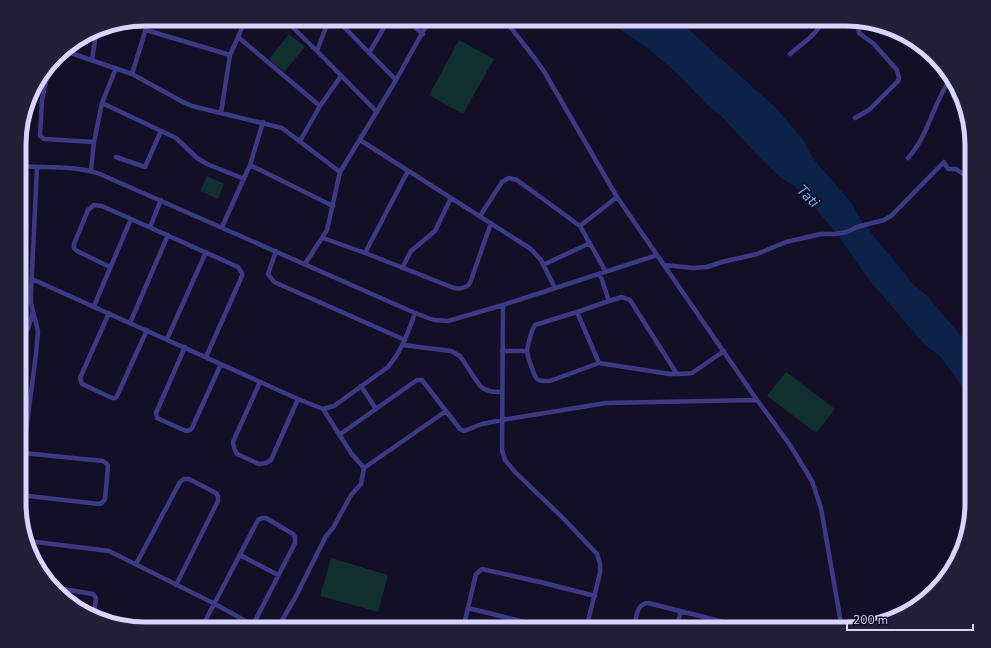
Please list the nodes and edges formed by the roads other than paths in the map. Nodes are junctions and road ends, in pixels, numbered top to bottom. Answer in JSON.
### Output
{"nodes":[{"id":1,"x":147,"y":26,"type":"edge"},
{"id":2,"x":242,"y":26,"type":"edge"},
{"id":3,"x":291,"y":26,"type":"edge"},
{"id":4,"x":326,"y":26,"type":"edge"},
{"id":5,"x":343,"y":26,"type":"edge"},
{"id":6,"x":385,"y":26,"type":"edge"},
{"id":7,"x":413,"y":26,"type":"edge"},
{"id":8,"x":427,"y":26,"type":"edge"},
{"id":9,"x":509,"y":26,"type":"edge"},
{"id":10,"x":820,"y":26,"type":"edge"},
{"id":11,"x":858,"y":27,"type":"edge"},
{"id":12,"x":146,"y":30,"type":"junction"},
{"id":13,"x":423,"y":34,"type":"junction"},
{"id":14,"x":96,"y":37,"type":"edge"},
{"id":15,"x":238,"y":37,"type":"junction"},
{"id":16,"x":317,"y":50,"type":"junction"},
{"id":17,"x":71,"y":53,"type":"edge"},
{"id":18,"x":369,"y":53,"type":"junction"},
{"id":19,"x":790,"y":54,"type":"dead end"},
{"id":20,"x":230,"y":55,"type":"junction"},
{"id":21,"x":92,"y":59,"type":"junction"},
{"id":22,"x":116,"y":68,"type":"junction"},
{"id":23,"x":132,"y":74,"type":"junction"},
{"id":24,"x":341,"y":76,"type":"junction"},
{"id":25,"x":47,"y":78,"type":"edge"},
{"id":26,"x":396,"y":80,"type":"junction"},
{"id":27,"x":948,"y":84,"type":"edge"},
{"id":28,"x":102,"y":102,"type":"junction"},
{"id":29,"x":320,"y":106,"type":"junction"},
{"id":30,"x":377,"y":112,"type":"junction"},
{"id":31,"x":221,"y":113,"type":"junction"},
{"id":32,"x":855,"y":118,"type":"dead end"},
{"id":33,"x":263,"y":122,"type":"junction"},
{"id":34,"x":162,"y":130,"type":"junction"},
{"id":35,"x":360,"y":140,"type":"junction"},
{"id":36,"x":300,"y":141,"type":"junction"},
{"id":37,"x":94,"y":142,"type":"junction"},
{"id":38,"x":116,"y":157,"type":"dead end"},
{"id":39,"x":908,"y":158,"type":"dead end"},
{"id":40,"x":250,"y":165,"type":"junction"},
{"id":41,"x":26,"y":166,"type":"edge"},
{"id":42,"x":37,"y":167,"type":"junction"},
{"id":43,"x":91,"y":170,"type":"junction"},
{"id":44,"x":408,"y":171,"type":"junction"},
{"id":45,"x":340,"y":172,"type":"junction"},
{"id":46,"x":965,"y":175,"type":"edge"},
{"id":47,"x":244,"y":179,"type":"junction"},
{"id":48,"x":617,"y":197,"type":"junction"},
{"id":49,"x":452,"y":198,"type":"junction"},
{"id":50,"x":162,"y":200,"type":"junction"},
{"id":51,"x":333,"y":206,"type":"junction"},
{"id":52,"x":480,"y":216,"type":"junction"},
{"id":53,"x":132,"y":219,"type":"junction"},
{"id":54,"x":491,"y":223,"type":"junction"},
{"id":55,"x":580,"y":226,"type":"junction"},
{"id":56,"x":150,"y":227,"type":"junction"},
{"id":57,"x":222,"y":227,"type":"junction"},
{"id":58,"x":168,"y":235,"type":"junction"},
{"id":59,"x":323,"y":238,"type":"junction"},
{"id":60,"x":590,"y":243,"type":"junction"},
{"id":61,"x":276,"y":251,"type":"junction"},
{"id":62,"x":206,"y":252,"type":"junction"},
{"id":63,"x":365,"y":253,"type":"junction"},
{"id":64,"x":657,"y":256,"type":"junction"},
{"id":65,"x":305,"y":264,"type":"junction"},
{"id":66,"x":543,"y":265,"type":"junction"},
{"id":67,"x":664,"y":266,"type":"junction"},
{"id":68,"x":110,"y":267,"type":"junction"},
{"id":69,"x":402,"y":268,"type":"junction"},
{"id":70,"x":606,"y":272,"type":"junction"},
{"id":71,"x":600,"y":274,"type":"junction"},
{"id":72,"x":32,"y":279,"type":"junction"},
{"id":73,"x":555,"y":288,"type":"junction"},
{"id":74,"x":609,"y":301,"type":"junction"},
{"id":75,"x":503,"y":305,"type":"junction"},
{"id":76,"x":94,"y":306,"type":"junction"},
{"id":77,"x":33,"y":311,"type":"junction"},
{"id":78,"x":577,"y":312,"type":"junction"},
{"id":79,"x":109,"y":313,"type":"junction"},
{"id":80,"x":415,"y":313,"type":"junction"},
{"id":81,"x":130,"y":323,"type":"junction"},
{"id":82,"x":147,"y":330,"type":"junction"},
{"id":83,"x":26,"y":331,"type":"edge"},
{"id":84,"x":168,"y":339,"type":"junction"},
{"id":85,"x":404,"y":342,"type":"junction"},
{"id":86,"x":185,"y":347,"type":"junction"},
{"id":87,"x":502,"y":351,"type":"junction"},
{"id":88,"x":527,"y":351,"type":"junction"},
{"id":89,"x":724,"y":351,"type":"junction"},
{"id":90,"x":206,"y":357,"type":"junction"},
{"id":91,"x":599,"y":363,"type":"junction"},
{"id":92,"x":221,"y":364,"type":"junction"},
{"id":93,"x":677,"y":374,"type":"junction"},
{"id":94,"x":260,"y":382,"type":"junction"},
{"id":95,"x":361,"y":386,"type":"junction"},
{"id":96,"x":502,"y":392,"type":"junction"},
{"id":97,"x":298,"y":398,"type":"junction"},
{"id":98,"x":757,"y":400,"type":"junction"},
{"id":99,"x":323,"y":409,"type":"junction"},
{"id":100,"x":376,"y":409,"type":"junction"},
{"id":101,"x":446,"y":411,"type":"junction"},
{"id":102,"x":26,"y":417,"type":"edge"},
{"id":103,"x":502,"y":420,"type":"junction"},
{"id":104,"x":339,"y":435,"type":"junction"},
{"id":105,"x":26,"y":453,"type":"edge"},
{"id":106,"x":364,"y":468,"type":"junction"},
{"id":107,"x":26,"y":496,"type":"edge"},
{"id":108,"x":32,"y":541,"type":"edge"},
{"id":109,"x":240,"y":555,"type":"junction"},
{"id":110,"x":136,"y":564,"type":"junction"},
{"id":111,"x":278,"y":575,"type":"junction"},
{"id":112,"x":176,"y":585,"type":"junction"},
{"id":113,"x":64,"y":589,"type":"edge"},
{"id":114,"x":595,"y":596,"type":"junction"},
{"id":115,"x":215,"y":604,"type":"junction"},
{"id":116,"x":468,"y":608,"type":"junction"},
{"id":117,"x":681,"y":610,"type":"junction"},
{"id":118,"x":95,"y":611,"type":"edge"},
{"id":119,"x":205,"y":622,"type":"edge"},
{"id":120,"x":248,"y":622,"type":"edge"},
{"id":121,"x":254,"y":622,"type":"edge"},
{"id":122,"x":281,"y":622,"type":"edge"},
{"id":123,"x":464,"y":622,"type":"edge"},
{"id":124,"x":525,"y":622,"type":"edge"},
{"id":125,"x":588,"y":622,"type":"edge"},
{"id":126,"x":636,"y":622,"type":"edge"},
{"id":127,"x":678,"y":622,"type":"edge"},
{"id":128,"x":723,"y":622,"type":"edge"},
{"id":129,"x":841,"y":622,"type":"edge"}],
"edges":[{"from":1,"to":12,"type":"street"},
{"from":2,"to":15,"type":"street"},
{"from":3,"to":16,"type":"street"},
{"from":4,"to":16,"type":"street"},
{"from":5,"to":18,"type":"street"},
{"from":6,"to":18,"type":"street"},
{"from":7,"to":13,"type":"street"},
{"from":8,"to":13,"type":"street"},
{"from":9,"to":48,"type":"street"},
{"from":10,"to":19,"type":"street"},
{"from":11,"to":32,"type":"street"},
{"from":12,"to":20,"type":"street"},
{"from":12,"to":23,"type":"street"},
{"from":13,"to":26,"type":"street"},
{"from":14,"to":21,"type":"street"},
{"from":15,"to":20,"type":"street"},
{"from":15,"to":29,"type":"street"},
{"from":16,"to":24,"type":"street"},
{"from":17,"to":21,"type":"street"},
{"from":18,"to":26,"type":"street"},
{"from":20,"to":31,"type":"street"},
{"from":21,"to":22,"type":"street"},
{"from":22,"to":23,"type":"street"},
{"from":22,"to":28,"type":"street"},
{"from":23,"to":31,"type":"street"},
{"from":24,"to":29,"type":"street"},
{"from":24,"to":30,"type":"street"},
{"from":25,"to":37,"type":"street"},
{"from":26,"to":30,"type":"street"},
{"from":27,"to":39,"type":"street"},
{"from":28,"to":34,"type":"street"},
{"from":28,"to":37,"type":"street"},
{"from":29,"to":36,"type":"street"},
{"from":30,"to":35,"type":"street"},
{"from":31,"to":33,"type":"street"},
{"from":33,"to":36,"type":"street"},
{"from":33,"to":40,"type":"street"},
{"from":34,"to":38,"type":"street"},
{"from":34,"to":47,"type":"street"},
{"from":35,"to":44,"type":"street"},
{"from":35,"to":45,"type":"street"},
{"from":36,"to":45,"type":"street"},
{"from":37,"to":43,"type":"street"},
{"from":40,"to":47,"type":"street"},
{"from":40,"to":51,"type":"street"},
{"from":41,"to":42,"type":"street"},
{"from":42,"to":43,"type":"street"},
{"from":42,"to":72,"type":"street"},
{"from":43,"to":50,"type":"street"},
{"from":44,"to":49,"type":"street"},
{"from":44,"to":63,"type":"street"},
{"from":45,"to":51,"type":"street"},
{"from":46,"to":67,"type":"street"},
{"from":47,"to":57,"type":"street"},
{"from":48,"to":55,"type":"street"},
{"from":48,"to":64,"type":"street"},
{"from":49,"to":52,"type":"street"},
{"from":49,"to":69,"type":"street"},
{"from":50,"to":56,"type":"street"},
{"from":50,"to":57,"type":"street"},
{"from":51,"to":59,"type":"street"},
{"from":52,"to":54,"type":"street"},
{"from":52,"to":55,"type":"street"},
{"from":53,"to":56,"type":"street"},
{"from":53,"to":68,"type":"street"},
{"from":53,"to":68,"type":"street"},
{"from":54,"to":66,"type":"street"},
{"from":54,"to":69,"type":"street"},
{"from":55,"to":60,"type":"street"},
{"from":56,"to":58,"type":"street"},
{"from":57,"to":61,"type":"street"},
{"from":58,"to":62,"type":"street"},
{"from":58,"to":81,"type":"street"},
{"from":59,"to":63,"type":"street"},
{"from":59,"to":65,"type":"street"},
{"from":60,"to":66,"type":"street"},
{"from":60,"to":70,"type":"street"},
{"from":61,"to":65,"type":"street"},
{"from":61,"to":85,"type":"street"},
{"from":62,"to":84,"type":"street"},
{"from":62,"to":90,"type":"street"},
{"from":63,"to":69,"type":"street"},
{"from":64,"to":67,"type":"street"},
{"from":64,"to":70,"type":"street"},
{"from":65,"to":80,"type":"street"},
{"from":66,"to":73,"type":"street"},
{"from":67,"to":89,"type":"street"},
{"from":68,"to":76,"type":"street"},
{"from":70,"to":71,"type":"street"},
{"from":71,"to":73,"type":"street"},
{"from":71,"to":74,"type":"street"},
{"from":72,"to":76,"type":"street"},
{"from":72,"to":77,"type":"street"},
{"from":73,"to":75,"type":"street"},
{"from":74,"to":78,"type":"street"},
{"from":74,"to":93,"type":"street"},
{"from":75,"to":80,"type":"street"},
{"from":75,"to":87,"type":"street"},
{"from":76,"to":79,"type":"street"},
{"from":77,"to":83,"type":"street"},
{"from":77,"to":102,"type":"street"},
{"from":78,"to":88,"type":"street"},
{"from":78,"to":91,"type":"street"},
{"from":79,"to":81,"type":"street"},
{"from":79,"to":82,"type":"street"},
{"from":80,"to":85,"type":"street"},
{"from":81,"to":82,"type":"street"},
{"from":82,"to":84,"type":"street"},
{"from":84,"to":86,"type":"street"},
{"from":85,"to":95,"type":"street"},
{"from":85,"to":96,"type":"street"},
{"from":86,"to":90,"type":"street"},
{"from":86,"to":92,"type":"street"},
{"from":87,"to":88,"type":"street"},
{"from":87,"to":96,"type":"street"},
{"from":88,"to":91,"type":"street"},
{"from":89,"to":93,"type":"street"},
{"from":89,"to":98,"type":"street"},
{"from":90,"to":92,"type":"street"},
{"from":91,"to":93,"type":"street"},
{"from":92,"to":94,"type":"street"},
{"from":94,"to":97,"type":"street"},
{"from":94,"to":97,"type":"street"},
{"from":95,"to":99,"type":"street"},
{"from":95,"to":100,"type":"street"},
{"from":96,"to":103,"type":"street"},
{"from":97,"to":99,"type":"street"},
{"from":98,"to":103,"type":"street"},
{"from":98,"to":129,"type":"street"},
{"from":99,"to":104,"type":"street"},
{"from":100,"to":101,"type":"street"},
{"from":100,"to":104,"type":"street"},
{"from":101,"to":103,"type":"street"},
{"from":101,"to":106,"type":"street"},
{"from":103,"to":114,"type":"street"},
{"from":104,"to":106,"type":"street"},
{"from":105,"to":107,"type":"street"},
{"from":106,"to":122,"type":"street"},
{"from":108,"to":110,"type":"street"},
{"from":109,"to":111,"type":"street"},
{"from":109,"to":111,"type":"street"},
{"from":109,"to":115,"type":"street"},
{"from":110,"to":112,"type":"street"},
{"from":110,"to":112,"type":"street"},
{"from":111,"to":121,"type":"street"},
{"from":112,"to":115,"type":"street"},
{"from":113,"to":118,"type":"street"},
{"from":114,"to":116,"type":"street"},
{"from":114,"to":125,"type":"street"},
{"from":115,"to":119,"type":"street"},
{"from":115,"to":120,"type":"street"},
{"from":116,"to":123,"type":"street"},
{"from":116,"to":124,"type":"street"},
{"from":117,"to":126,"type":"street"},
{"from":117,"to":127,"type":"street"},
{"from":117,"to":128,"type":"street"}]}
